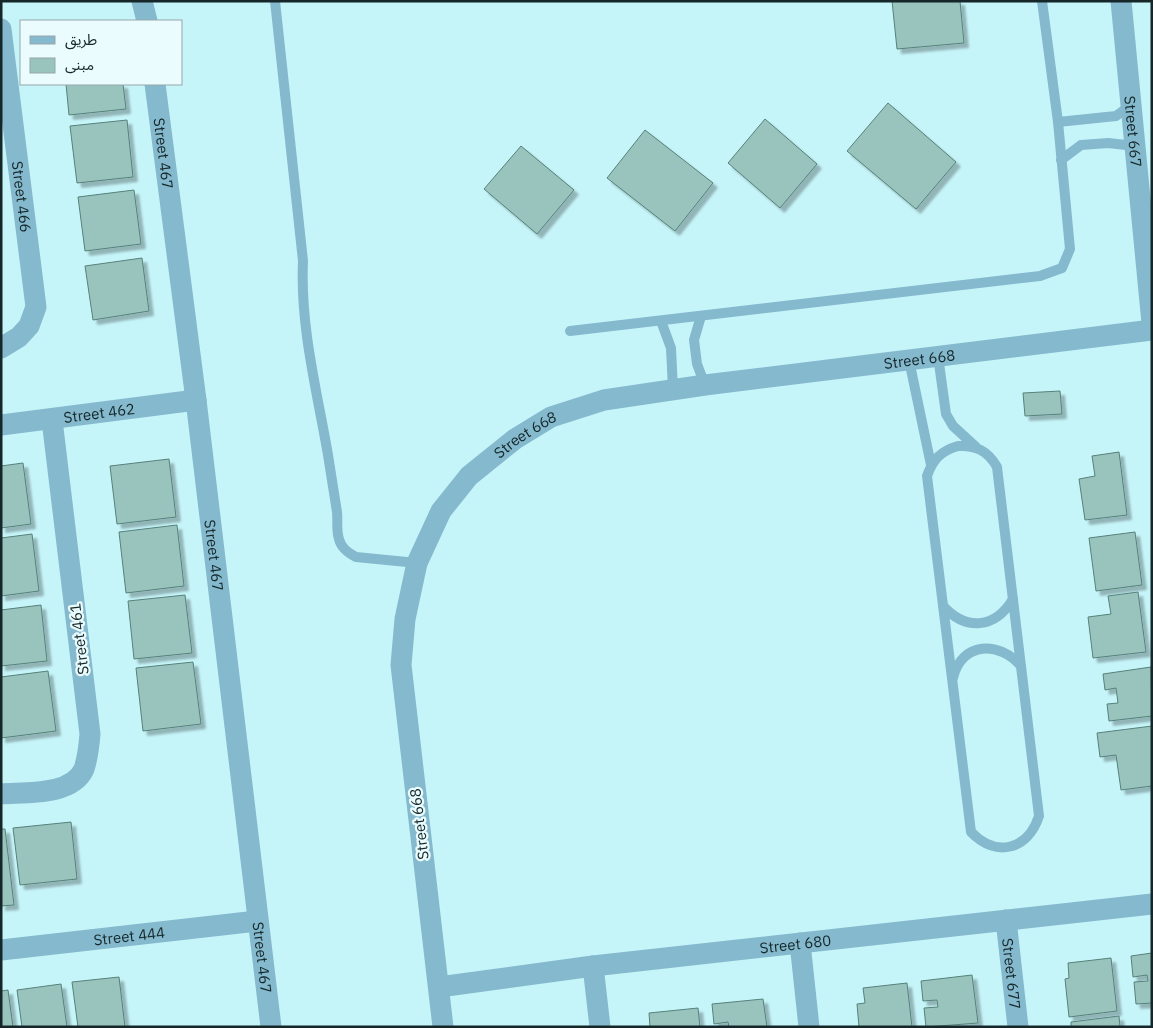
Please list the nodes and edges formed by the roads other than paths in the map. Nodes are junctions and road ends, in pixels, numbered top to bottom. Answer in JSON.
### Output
{"nodes":[{"id":1,"x":142,"y":1,"type":"edge"},
{"id":2,"x":276,"y":1,"type":"edge"},
{"id":3,"x":1042,"y":1,"type":"edge"},
{"id":4,"x":1121,"y":1,"type":"edge"},
{"id":5,"x":147,"y":20,"type":"edge"},
{"id":6,"x":1,"y":29,"type":"edge"},
{"id":7,"x":155,"y":85,"type":"edge"},
{"id":8,"x":1132,"y":104,"type":"junction"},
{"id":9,"x":1058,"y":122,"type":"junction"},
{"id":10,"x":1135,"y":146,"type":"junction"},
{"id":11,"x":1061,"y":160,"type":"junction"},
{"id":12,"x":701,"y":316,"type":"junction"},
{"id":13,"x":661,"y":321,"type":"junction"},
{"id":14,"x":1152,"y":323,"type":"edge"},
{"id":15,"x":1152,"y":330,"type":"edge"},
{"id":16,"x":570,"y":331,"type":"dead end"},
{"id":17,"x":1,"y":348,"type":"edge"},
{"id":18,"x":938,"y":356,"type":"junction"},
{"id":19,"x":909,"y":360,"type":"junction"},
{"id":20,"x":705,"y":386,"type":"junction"},
{"id":21,"x":673,"y":390,"type":"junction"},
{"id":22,"x":196,"y":400,"type":"junction"},
{"id":23,"x":52,"y":420,"type":"junction"},
{"id":24,"x":1,"y":425,"type":"edge"},
{"id":25,"x":977,"y":448,"type":"junction"},
{"id":26,"x":930,"y":465,"type":"junction"},
{"id":27,"x":417,"y":563,"type":"junction"},
{"id":28,"x":1013,"y":599,"type":"junction"},
{"id":29,"x":943,"y":606,"type":"junction"},
{"id":30,"x":1021,"y":666,"type":"junction"},
{"id":31,"x":952,"y":680,"type":"junction"},
{"id":32,"x":1,"y":794,"type":"edge"},
{"id":33,"x":1152,"y":904,"type":"edge"},
{"id":34,"x":1006,"y":920,"type":"junction"},
{"id":35,"x":257,"y":921,"type":"junction"},
{"id":36,"x":800,"y":943,"type":"junction"},
{"id":37,"x":1,"y":950,"type":"edge"},
{"id":38,"x":593,"y":966,"type":"junction"},
{"id":39,"x":439,"y":987,"type":"junction"},
{"id":40,"x":271,"y":1027,"type":"edge"},
{"id":41,"x":443,"y":1027,"type":"edge"},
{"id":42,"x":600,"y":1027,"type":"edge"},
{"id":43,"x":810,"y":1027,"type":"edge"},
{"id":44,"x":1018,"y":1027,"type":"edge"}],
"edges":[{"from":1,"to":5,"type":"street"},
{"from":2,"to":27,"type":"lane"},
{"from":3,"to":9,"type":"lane"},
{"from":4,"to":8,"type":"street","name":"Street 667"},
{"from":6,"to":17,"type":"street","name":"Street 466"},
{"from":7,"to":22,"type":"street","name":"Street 467"},
{"from":8,"to":9,"type":"lane"},
{"from":8,"to":10,"type":"street","name":"Street 667"},
{"from":9,"to":11,"type":"lane"},
{"from":10,"to":11,"type":"lane"},
{"from":10,"to":14,"type":"street","name":"Street 667"},
{"from":11,"to":12,"type":"lane"},
{"from":12,"to":13,"type":"lane"},
{"from":12,"to":20,"type":"lane"},
{"from":13,"to":16,"type":"lane"},
{"from":13,"to":21,"type":"lane"},
{"from":15,"to":18,"type":"street","name":"Street 668"},
{"from":18,"to":19,"type":"street","name":"Street 668"},
{"from":18,"to":25,"type":"lane"},
{"from":19,"to":20,"type":"street","name":"Street 668"},
{"from":19,"to":26,"type":"lane"},
{"from":20,"to":21,"type":"street","name":"Street 668"},
{"from":21,"to":27,"type":"street","name":"Street 668"},
{"from":22,"to":23,"type":"street","name":"Street 462"},
{"from":22,"to":35,"type":"street","name":"Street 467"},
{"from":23,"to":24,"type":"street","name":"Street 462"},
{"from":23,"to":32,"type":"street","name":"Street 461"},
{"from":25,"to":26,"type":"lane"},
{"from":25,"to":28,"type":"lane"},
{"from":26,"to":29,"type":"lane"},
{"from":27,"to":39,"type":"street","name":"Street 668"},
{"from":28,"to":29,"type":"lane"},
{"from":28,"to":30,"type":"lane"},
{"from":29,"to":31,"type":"lane"},
{"from":30,"to":31,"type":"lane"},
{"from":30,"to":31,"type":"lane"},
{"from":33,"to":34,"type":"street","name":"Street 680"},
{"from":34,"to":36,"type":"street","name":"Street 680"},
{"from":34,"to":44,"type":"street","name":"Street 677"},
{"from":35,"to":37,"type":"street","name":"Street 444"},
{"from":35,"to":40,"type":"street","name":"Street 467"},
{"from":36,"to":38,"type":"street","name":"Street 680"},
{"from":36,"to":43,"type":"street"},
{"from":38,"to":39,"type":"street","name":"Street 680"},
{"from":38,"to":42,"type":"street"},
{"from":39,"to":41,"type":"street","name":"Street 668"}]}
